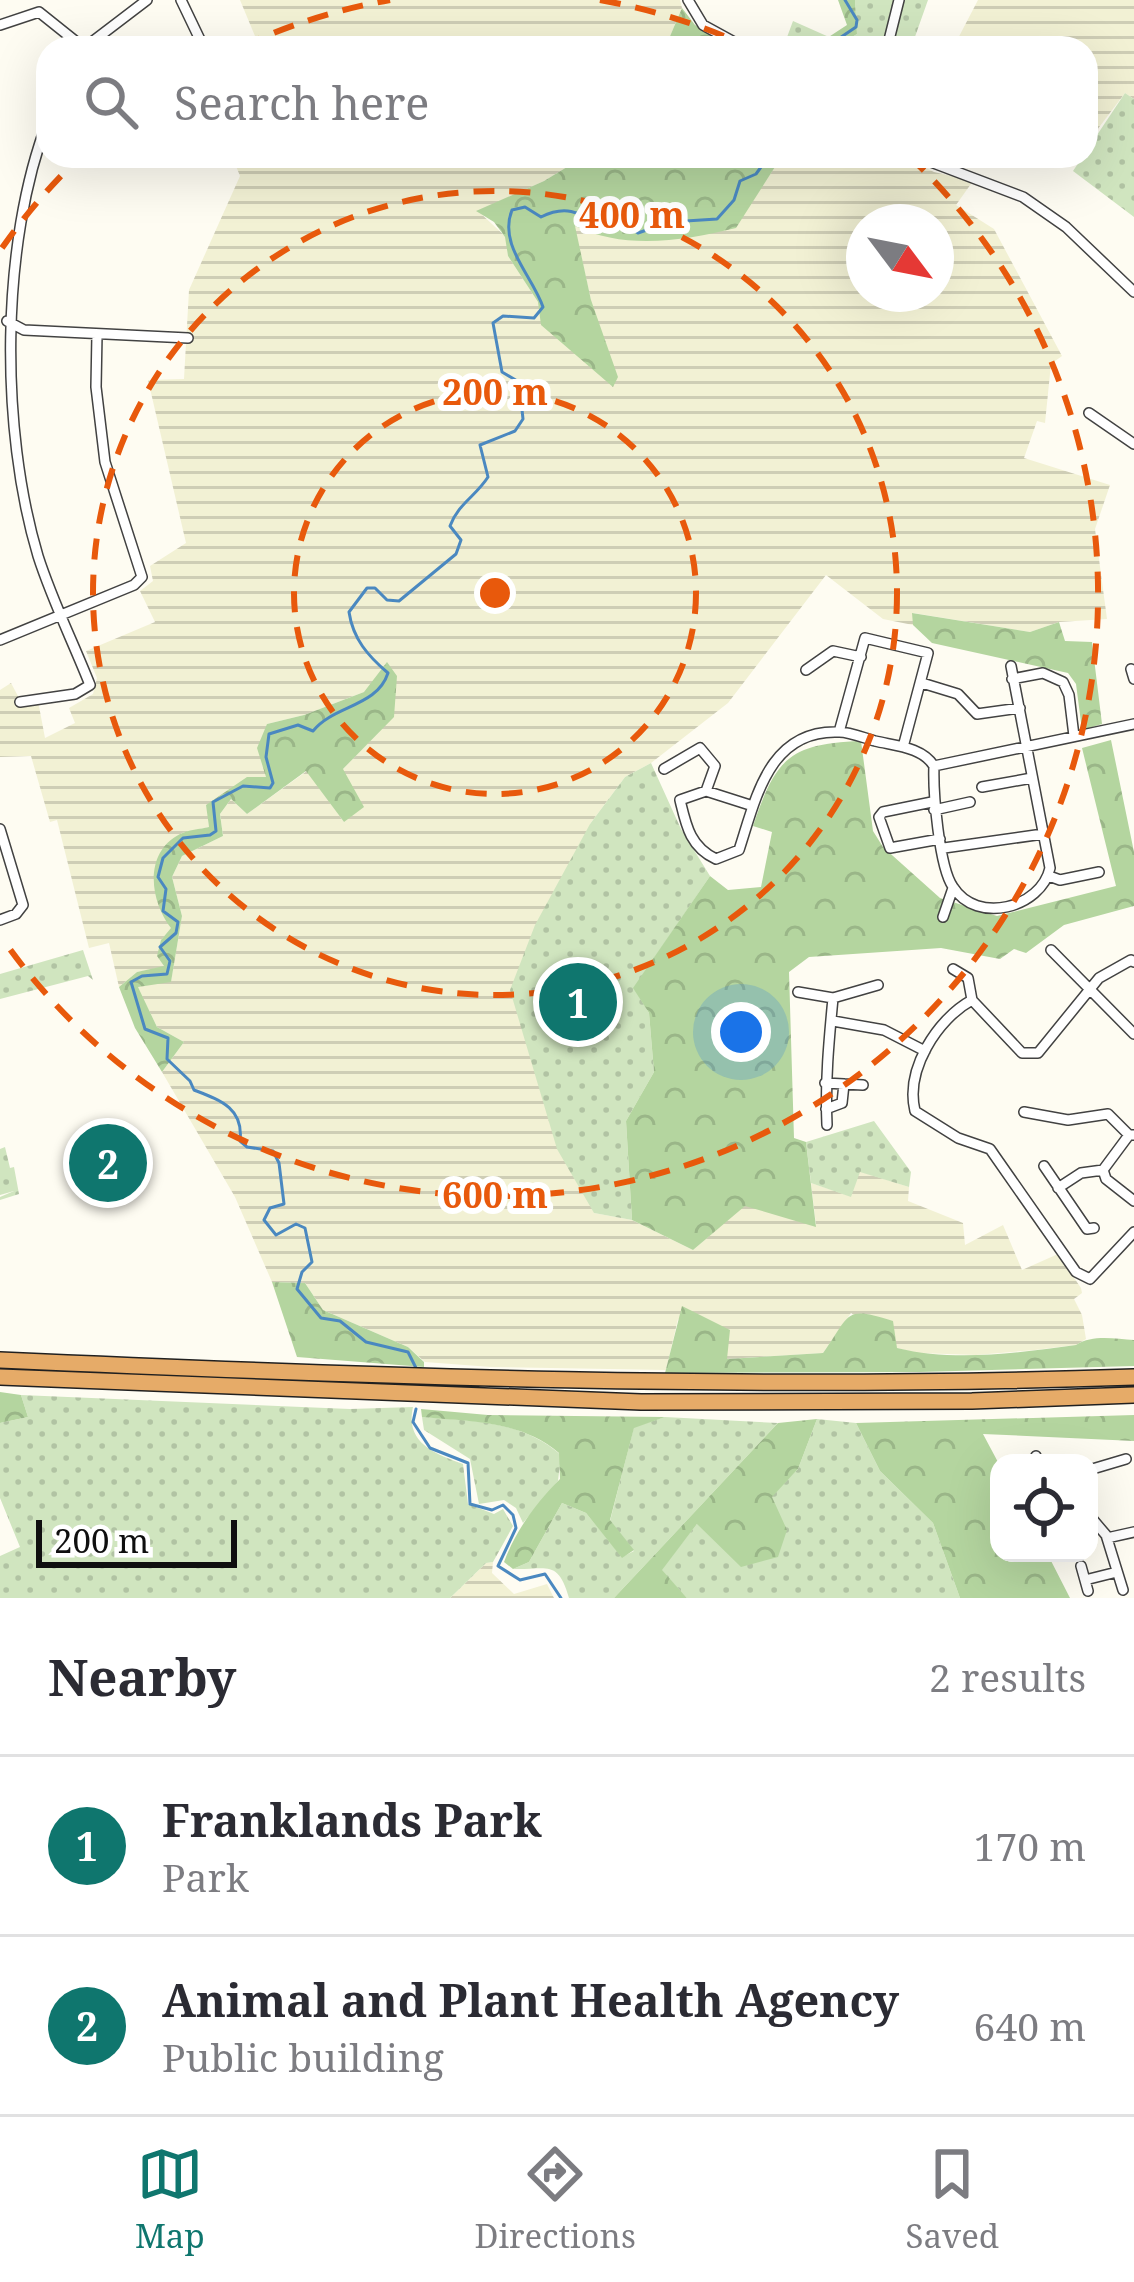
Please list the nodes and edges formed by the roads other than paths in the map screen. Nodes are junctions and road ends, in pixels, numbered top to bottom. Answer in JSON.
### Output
{"nodes":[{"id":1,"x":147,"y":0,"type":"edge"},
{"id":2,"x":181,"y":0,"type":"edge"},
{"id":3,"x":688,"y":0,"type":"edge"},
{"id":4,"x":899,"y":0,"type":"edge"},
{"id":5,"x":0,"y":25,"type":"edge"},
{"id":6,"x":69,"y":36,"type":"edge"},
{"id":7,"x":100,"y":36,"type":"edge"},
{"id":8,"x":198,"y":36,"type":"edge"},
{"id":9,"x":723,"y":36,"type":"edge"},
{"id":10,"x":890,"y":36,"type":"edge"},
{"id":11,"x":36,"y":154,"type":"edge"},
{"id":12,"x":947,"y":168,"type":"edge"},
{"id":13,"x":1134,"y":292,"type":"edge"},
{"id":14,"x":4,"y":295,"type":"edge"},
{"id":15,"x":8,"y":321,"type":"junction"},
{"id":16,"x":24,"y":331,"type":"junction"},
{"id":17,"x":97,"y":334,"type":"junction"},
{"id":18,"x":188,"y":338,"type":"dead end"},
{"id":19,"x":7,"y":343,"type":"junction"},
{"id":20,"x":4,"y":365,"type":"edge"},
{"id":21,"x":1089,"y":412,"type":"dead end"},
{"id":22,"x":1134,"y":444,"type":"edge"},
{"id":23,"x":62,"y":615,"type":"junction"},
{"id":24,"x":0,"y":640,"type":"edge"},
{"id":25,"x":861,"y":657,"type":"junction"},
{"id":26,"x":1011,"y":666,"type":"dead end"},
{"id":27,"x":806,"y":670,"type":"dead end"},
{"id":28,"x":1012,"y":679,"type":"junction"},
{"id":29,"x":922,"y":683,"type":"junction"},
{"id":30,"x":20,"y":702,"type":"dead end"},
{"id":31,"x":1020,"y":709,"type":"junction"},
{"id":32,"x":1134,"y":724,"type":"edge"},
{"id":33,"x":839,"y":732,"type":"junction"},
{"id":34,"x":1074,"y":736,"type":"junction"},
{"id":35,"x":1024,"y":746,"type":"junction"},
{"id":36,"x":903,"y":747,"type":"junction"},
{"id":37,"x":934,"y":766,"type":"junction"},
{"id":38,"x":664,"y":769,"type":"dead end"},
{"id":39,"x":1032,"y":778,"type":"junction"},
{"id":40,"x":982,"y":788,"type":"dead end"},
{"id":41,"x":706,"y":791,"type":"junction"},
{"id":42,"x":970,"y":802,"type":"dead end"},
{"id":43,"x":753,"y":806,"type":"junction"},
{"id":44,"x":933,"y":806,"type":"junction"},
{"id":45,"x":0,"y":830,"type":"edge"},
{"id":46,"x":1042,"y":834,"type":"junction"},
{"id":47,"x":942,"y":843,"type":"junction"},
{"id":48,"x":1099,"y":872,"type":"dead end"},
{"id":49,"x":1049,"y":875,"type":"junction"},
{"id":50,"x":953,"y":888,"type":"junction"},
{"id":51,"x":943,"y":916,"type":"dead end"},
{"id":52,"x":0,"y":920,"type":"edge"},
{"id":53,"x":1051,"y":950,"type":"dead end"},
{"id":54,"x":1134,"y":962,"type":"edge"},
{"id":55,"x":953,"y":969,"type":"dead end"},
{"id":56,"x":878,"y":985,"type":"dead end"},
{"id":57,"x":1090,"y":990,"type":"junction"},
{"id":58,"x":798,"y":992,"type":"dead end"},
{"id":59,"x":833,"y":998,"type":"junction"},
{"id":60,"x":972,"y":1000,"type":"junction"},
{"id":61,"x":833,"y":1021,"type":"junction"},
{"id":62,"x":1134,"y":1034,"type":"edge"},
{"id":63,"x":925,"y":1051,"type":"junction"},
{"id":64,"x":825,"y":1083,"type":"junction"},
{"id":65,"x":844,"y":1084,"type":"junction"},
{"id":66,"x":863,"y":1084,"type":"dead end"},
{"id":67,"x":826,"y":1109,"type":"junction"},
{"id":68,"x":1024,"y":1112,"type":"dead end"},
{"id":69,"x":827,"y":1125,"type":"dead end"},
{"id":70,"x":1131,"y":1135,"type":"edge"},
{"id":71,"x":1044,"y":1166,"type":"dead end"},
{"id":72,"x":1103,"y":1170,"type":"junction"},
{"id":73,"x":1058,"y":1188,"type":"junction"},
{"id":74,"x":1134,"y":1201,"type":"edge"},
{"id":75,"x":1094,"y":1228,"type":"dead end"},
{"id":76,"x":1134,"y":1232,"type":"edge"},
{"id":77,"x":0,"y":1360,"type":"edge"},
{"id":78,"x":0,"y":1377,"type":"edge"},
{"id":79,"x":1134,"y":1377,"type":"edge"},
{"id":80,"x":414,"y":1387,"type":"junction"},
{"id":81,"x":1134,"y":1396,"type":"edge"},
{"id":82,"x":1108,"y":1448,"type":"dead end"},
{"id":83,"x":1098,"y":1468,"type":"edge"},
{"id":84,"x":1098,"y":1528,"type":"edge"},
{"id":85,"x":1134,"y":1532,"type":"edge"},
{"id":86,"x":1106,"y":1538,"type":"junction"},
{"id":87,"x":1081,"y":1566,"type":"dead end"},
{"id":88,"x":1117,"y":1572,"type":"junction"},
{"id":89,"x":1124,"y":1595,"type":"edge"}],
"edges":[{"from":1,"to":7,"type":"street"},
{"from":2,"to":8,"type":"street"},
{"from":3,"to":9,"type":"street"},
{"from":4,"to":10,"type":"street"},
{"from":5,"to":6,"type":"street"},
{"from":11,"to":14,"type":"street"},
{"from":12,"to":13,"type":"street"},
{"from":14,"to":15,"type":"street"},
{"from":15,"to":16,"type":"street"},
{"from":15,"to":19,"type":"street"},
{"from":16,"to":17,"type":"street"},
{"from":16,"to":19,"type":"street"},
{"from":17,"to":18,"type":"street"},
{"from":17,"to":23,"type":"street"},
{"from":19,"to":20,"type":"street"},
{"from":20,"to":23,"type":"street"},
{"from":21,"to":22,"type":"street"},
{"from":23,"to":24,"type":"street"},
{"from":23,"to":30,"type":"street"},
{"from":25,"to":27,"type":"street"},
{"from":25,"to":29,"type":"street"},
{"from":25,"to":33,"type":"street"},
{"from":26,"to":28,"type":"street"},
{"from":28,"to":31,"type":"street"},
{"from":28,"to":34,"type":"street"},
{"from":29,"to":31,"type":"street"},
{"from":29,"to":36,"type":"street"},
{"from":31,"to":35,"type":"street"},
{"from":32,"to":34,"type":"street"},
{"from":33,"to":36,"type":"street"},
{"from":33,"to":43,"type":"street"},
{"from":34,"to":35,"type":"street"},
{"from":35,"to":37,"type":"street"},
{"from":35,"to":39,"type":"street"},
{"from":36,"to":37,"type":"street"},
{"from":37,"to":44,"type":"street"},
{"from":38,"to":41,"type":"street"},
{"from":39,"to":40,"type":"street"},
{"from":39,"to":46,"type":"street"},
{"from":41,"to":43,"type":"street"},
{"from":41,"to":43,"type":"street"},
{"from":42,"to":44,"type":"street"},
{"from":44,"to":47,"type":"street"},
{"from":44,"to":47,"type":"street"},
{"from":45,"to":52,"type":"street"},
{"from":46,"to":47,"type":"street"},
{"from":46,"to":49,"type":"street"},
{"from":47,"to":50,"type":"street"},
{"from":48,"to":49,"type":"street"},
{"from":49,"to":50,"type":"street"},
{"from":50,"to":51,"type":"street"},
{"from":53,"to":57,"type":"street"},
{"from":54,"to":57,"type":"street"},
{"from":55,"to":60,"type":"street"},
{"from":56,"to":59,"type":"street"},
{"from":57,"to":60,"type":"street"},
{"from":57,"to":62,"type":"street"},
{"from":58,"to":59,"type":"street"},
{"from":59,"to":61,"type":"street"},
{"from":60,"to":63,"type":"street"},
{"from":61,"to":63,"type":"street"},
{"from":61,"to":64,"type":"street"},
{"from":63,"to":76,"type":"street"},
{"from":64,"to":65,"type":"street"},
{"from":64,"to":67,"type":"street"},
{"from":65,"to":66,"type":"street"},
{"from":65,"to":67,"type":"street"},
{"from":67,"to":69,"type":"street"},
{"from":68,"to":70,"type":"street"},
{"from":70,"to":72,"type":"street"},
{"from":71,"to":73,"type":"street"},
{"from":72,"to":73,"type":"street"},
{"from":72,"to":74,"type":"street"},
{"from":73,"to":75,"type":"street"},
{"from":77,"to":80,"type":"highway"},
{"from":78,"to":80,"type":"highway"},
{"from":79,"to":80,"type":"highway"},
{"from":80,"to":81,"type":"highway"},
{"from":82,"to":83,"type":"street"},
{"from":84,"to":86,"type":"street"},
{"from":85,"to":86,"type":"street"},
{"from":86,"to":88,"type":"street"},
{"from":87,"to":88,"type":"street"},
{"from":88,"to":89,"type":"street"}]}
